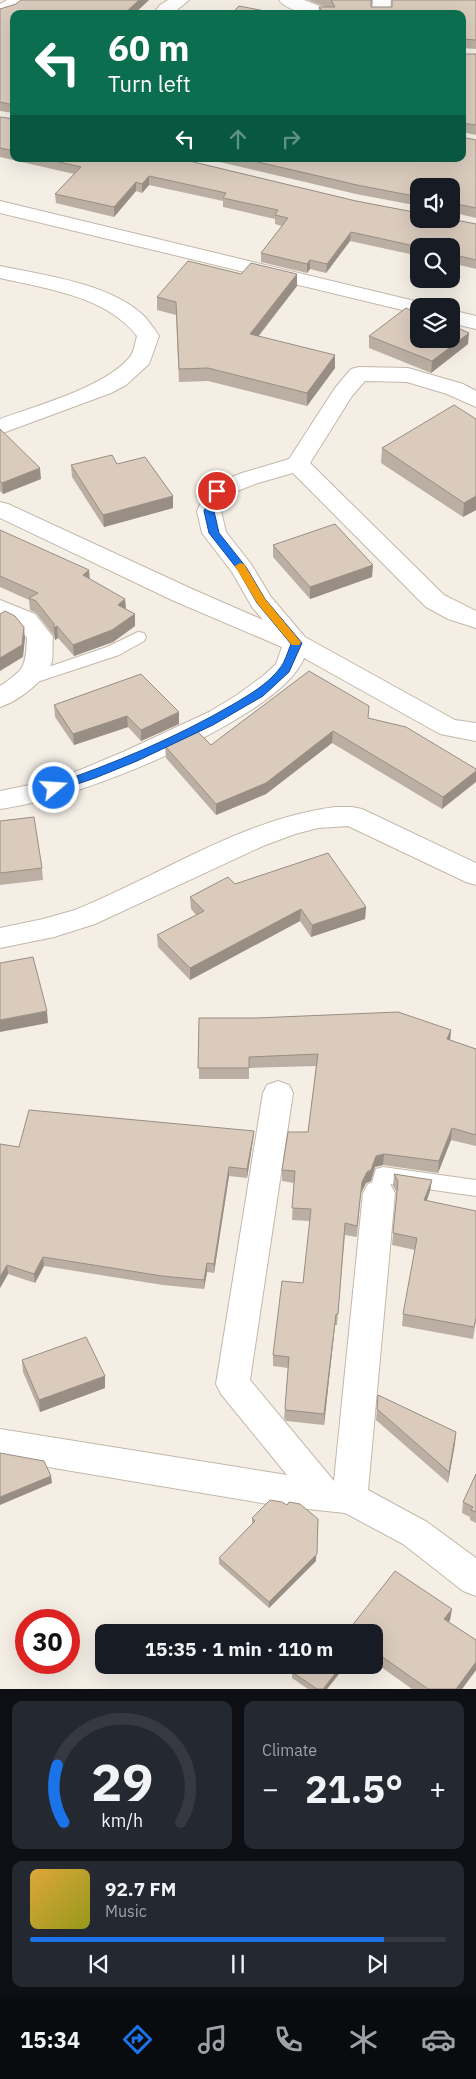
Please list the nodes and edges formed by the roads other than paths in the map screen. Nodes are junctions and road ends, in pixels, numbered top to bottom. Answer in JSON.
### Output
{"nodes":[{"id":1,"x":20,"y":0,"type":"edge"},
{"id":2,"x":180,"y":0,"type":"edge"},
{"id":3,"x":288,"y":0,"type":"edge"},
{"id":4,"x":165,"y":10,"type":"edge"},
{"id":5,"x":314,"y":10,"type":"edge"},
{"id":6,"x":0,"y":12,"type":"edge"},
{"id":7,"x":0,"y":207,"type":"edge"},
{"id":8,"x":0,"y":272,"type":"edge"},
{"id":9,"x":410,"y":306,"type":"edge"},
{"id":10,"x":460,"y":319,"type":"edge"},
{"id":11,"x":476,"y":323,"type":"edge"},
{"id":12,"x":476,"y":400,"type":"edge"},
{"id":13,"x":0,"y":427,"type":"edge"},
{"id":14,"x":298,"y":464,"type":"junction"},
{"id":15,"x":0,"y":508,"type":"edge"},
{"id":16,"x":0,"y":608,"type":"edge"},
{"id":17,"x":476,"y":620,"type":"edge"},
{"id":18,"x":138,"y":637,"type":"dead end"},
{"id":19,"x":296,"y":643,"type":"junction"},
{"id":20,"x":25,"y":681,"type":"junction"},
{"id":21,"x":0,"y":698,"type":"edge"},
{"id":22,"x":476,"y":732,"type":"edge"},
{"id":23,"x":0,"y":800,"type":"edge"},
{"id":24,"x":476,"y":875,"type":"edge"},
{"id":25,"x":0,"y":938,"type":"edge"},
{"id":26,"x":278,"y":1093,"type":"dead end"},
{"id":27,"x":476,"y":1188,"type":"edge"},
{"id":28,"x":379,"y":1193,"type":"joint"},
{"id":29,"x":0,"y":1444,"type":"edge"},
{"id":30,"x":337,"y":1496,"type":"junction"},
{"id":31,"x":476,"y":1579,"type":"edge"}],
"edges":[{"from":1,"to":6,"type":"street"},
{"from":2,"to":4,"type":"street"},
{"from":3,"to":5,"type":"street"},
{"from":7,"to":9,"type":"street"},
{"from":8,"to":13,"type":"street"},
{"from":10,"to":11,"type":"street"},
{"from":12,"to":14,"type":"street"},
{"from":14,"to":17,"type":"street"},
{"from":14,"to":19,"type":"street"},
{"from":15,"to":19,"type":"street"},
{"from":16,"to":20,"type":"street"},
{"from":18,"to":20,"type":"lane"},
{"from":19,"to":22,"type":"street"},
{"from":19,"to":23,"type":"street"},
{"from":20,"to":21,"type":"street"},
{"from":24,"to":25,"type":"street"},
{"from":26,"to":30,"type":"street"},
{"from":27,"to":28,"type":"lane"},
{"from":28,"to":30,"type":"street"},
{"from":29,"to":30,"type":"street"},
{"from":30,"to":31,"type":"street"}]}
